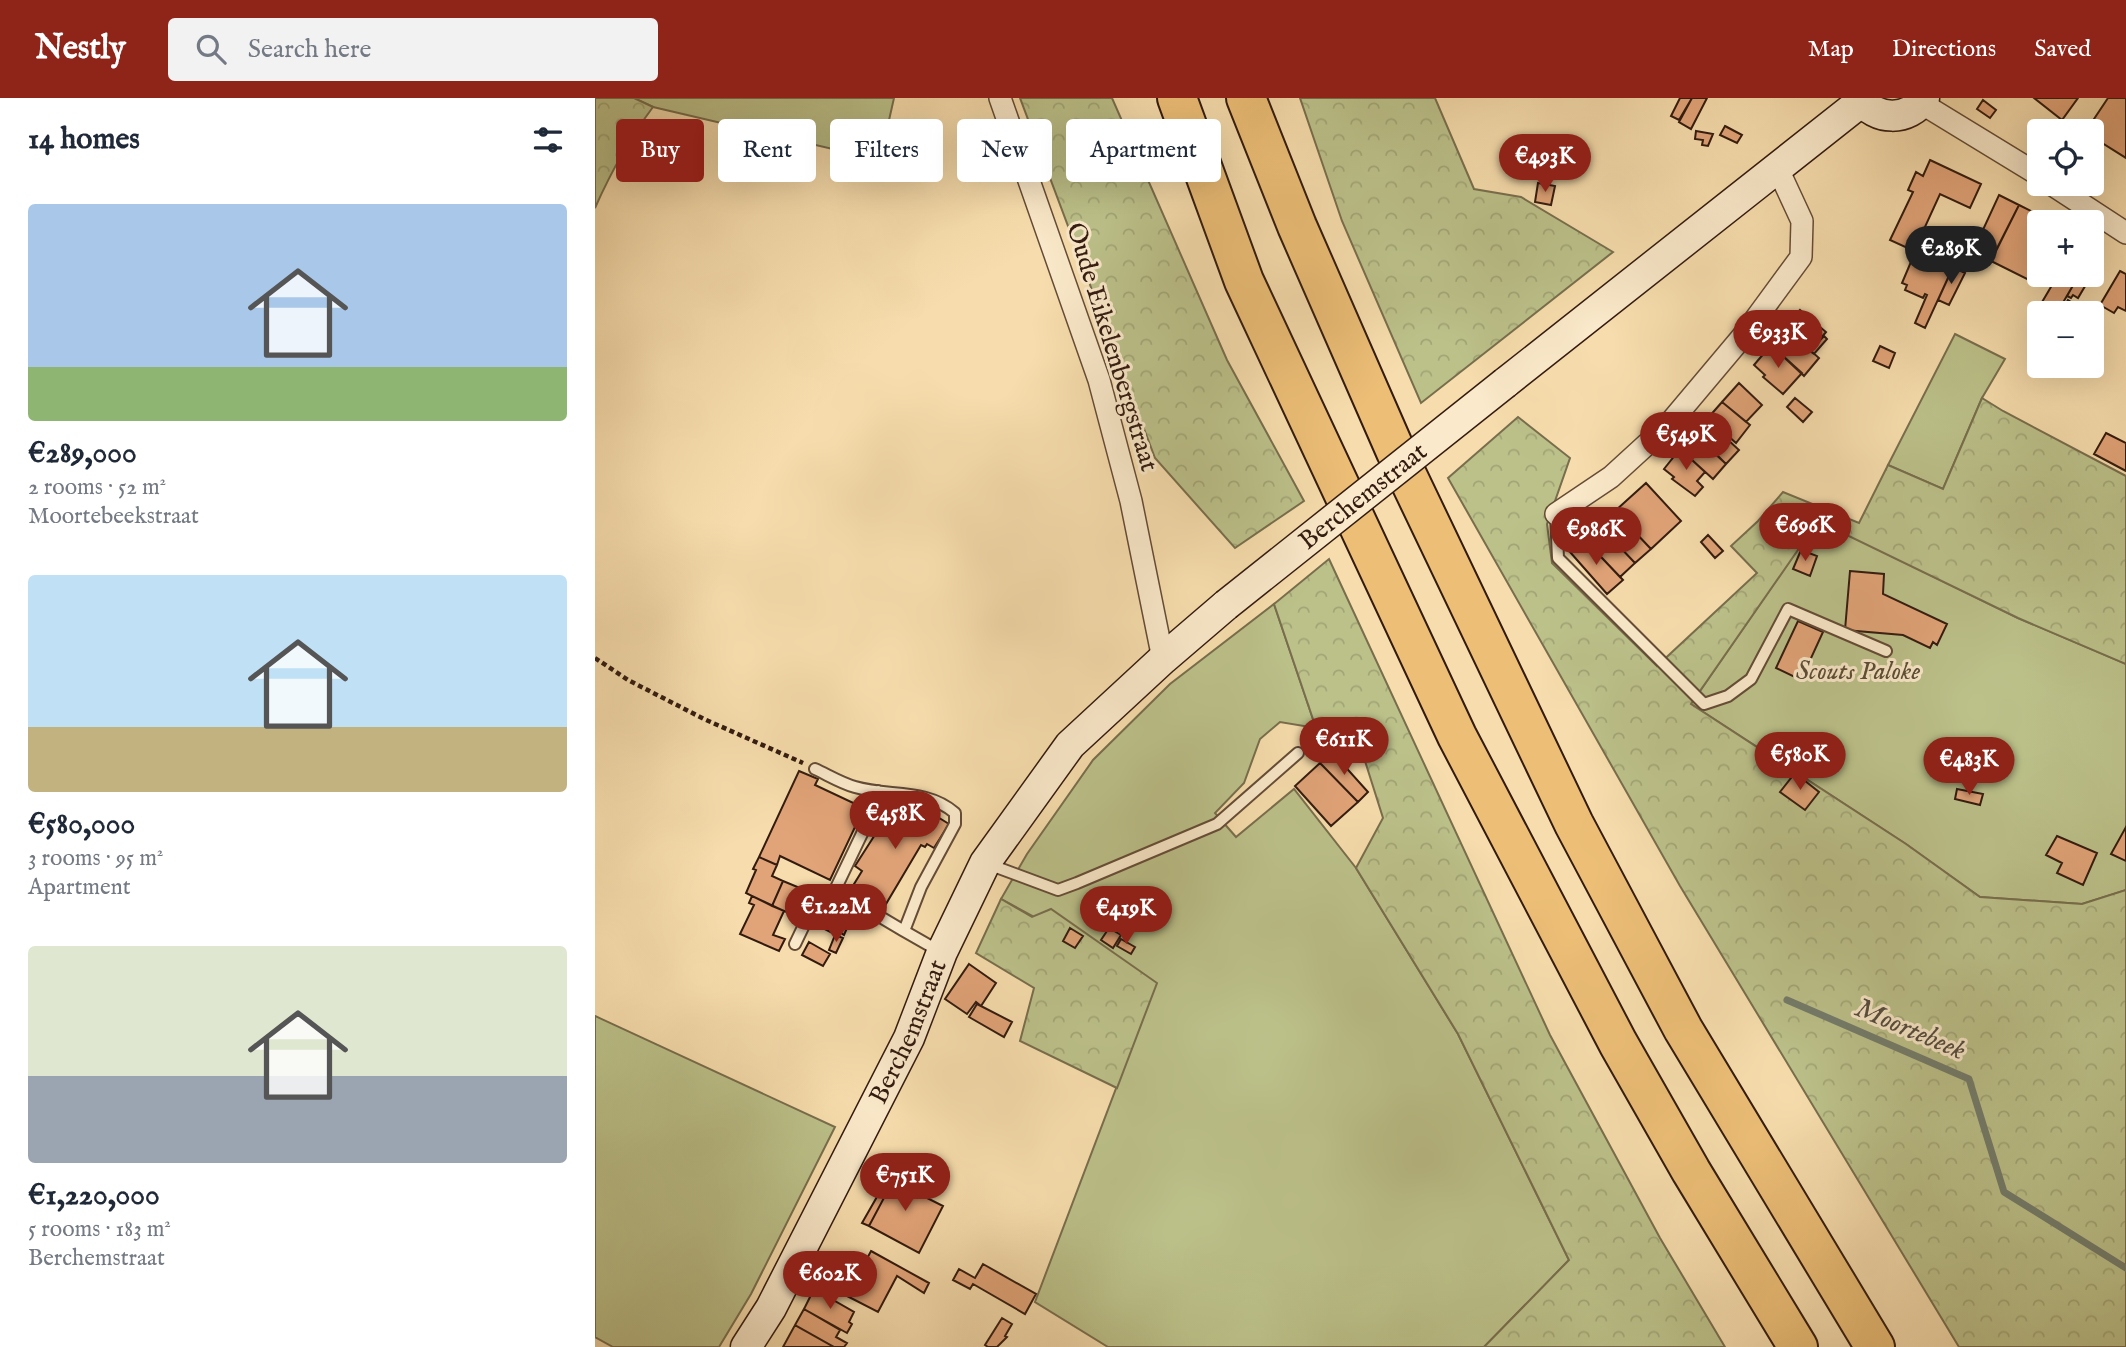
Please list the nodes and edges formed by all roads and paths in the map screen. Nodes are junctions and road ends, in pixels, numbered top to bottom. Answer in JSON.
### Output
{"nodes":[{"id":1,"x":1000,"y":98,"type":"edge"},
{"id":2,"x":1177,"y":98,"type":"edge"},
{"id":3,"x":1246,"y":98,"type":"edge"},
{"id":4,"x":1861,"y":99,"type":"edge"},
{"id":5,"x":1922,"y":101,"type":"edge"},
{"id":6,"x":1777,"y":167,"type":"junction"},
{"id":7,"x":2027,"y":168,"type":"edge"},
{"id":8,"x":2069,"y":196,"type":"edge"},
{"id":9,"x":2126,"y":233,"type":"edge"},
{"id":10,"x":1556,"y":514,"type":"joint"},
{"id":11,"x":1886,"y":651,"type":"dead end"},
{"id":12,"x":595,"y":658,"type":"edge"},
{"id":13,"x":1163,"y":659,"type":"junction"},
{"id":14,"x":1297,"y":753,"type":"dead end"},
{"id":15,"x":814,"y":769,"type":"joint"},
{"id":16,"x":877,"y":791,"type":"junction"},
{"id":17,"x":985,"y":863,"type":"junction"},
{"id":18,"x":835,"y":890,"type":"junction"},
{"id":19,"x":904,"y":931,"type":"junction"},
{"id":20,"x":795,"y":944,"type":"dead end"},
{"id":21,"x":942,"y":952,"type":"junction"},
{"id":22,"x":746,"y":1347,"type":"edge"},
{"id":23,"x":1798,"y":1347,"type":"edge"},
{"id":24,"x":1875,"y":1347,"type":"edge"}],
"edges":[{"from":1,"to":13,"type":"street","name":"Oude Eikelenbergstraat"},
{"from":2,"to":23,"type":"highway"},
{"from":3,"to":24,"type":"highway"},
{"from":4,"to":5,"type":"street","name":"Berchemstraat"},
{"from":4,"to":6,"type":"street","name":"Berchemstraat"},
{"from":5,"to":7,"type":"street"},
{"from":6,"to":10,"type":"street"},
{"from":6,"to":13,"type":"street","name":"Berchemstraat","bridge":true},
{"from":8,"to":9,"type":"street"},
{"from":10,"to":11,"type":"lane"},
{"from":12,"to":15,"type":"path"},
{"from":13,"to":17,"type":"street","name":"Berchemstraat"},
{"from":14,"to":17,"type":"lane"},
{"from":15,"to":16,"type":"lane"},
{"from":16,"to":18,"type":"lane"},
{"from":16,"to":19,"type":"lane"},
{"from":17,"to":21,"type":"street","name":"Berchemstraat"},
{"from":18,"to":19,"type":"lane"},
{"from":18,"to":20,"type":"lane"},
{"from":19,"to":21,"type":"lane"},
{"from":21,"to":22,"type":"street","name":"Berchemstraat"}]}
